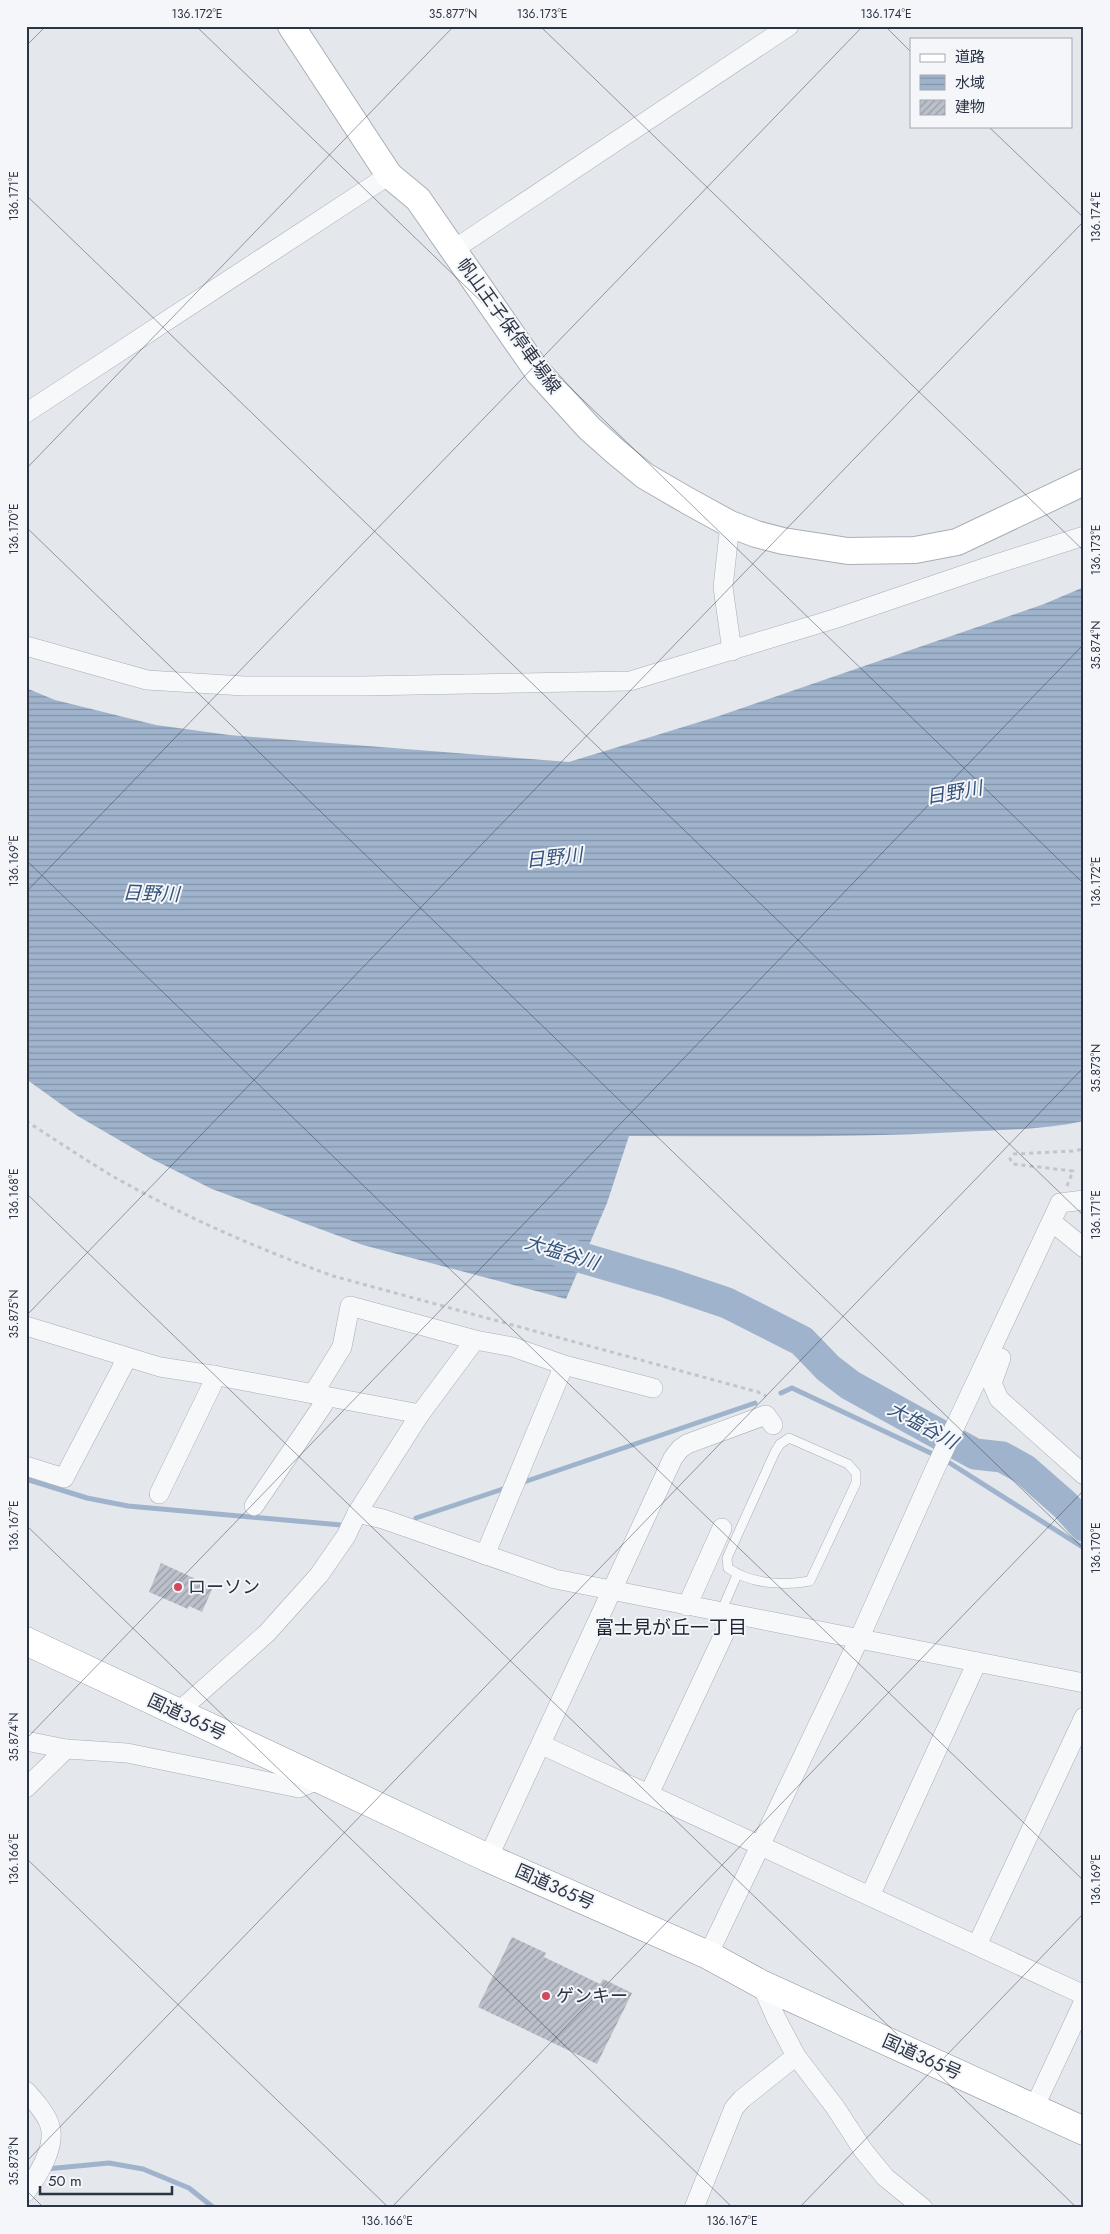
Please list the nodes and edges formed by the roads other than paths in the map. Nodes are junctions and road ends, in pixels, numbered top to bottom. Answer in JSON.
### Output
{"nodes":[{"id":1,"x":290,"y":26,"type":"edge"},
{"id":2,"x":789,"y":26,"type":"edge"},
{"id":3,"x":761,"y":34,"type":"edge"},
{"id":4,"x":389,"y":175,"type":"junction"},
{"id":5,"x":454,"y":250,"type":"junction"},
{"id":6,"x":26,"y":413,"type":"edge"},
{"id":7,"x":1084,"y":482,"type":"edge"},
{"id":8,"x":730,"y":524,"type":"junction"},
{"id":9,"x":1084,"y":536,"type":"edge"},
{"id":10,"x":26,"y":646,"type":"edge"},
{"id":11,"x":732,"y":651,"type":"junction"},
{"id":12,"x":1084,"y":1200,"type":"edge"},
{"id":13,"x":1052,"y":1222,"type":"junction"},
{"id":14,"x":1084,"y":1248,"type":"edge"},
{"id":15,"x":1007,"y":1318,"type":"junction"},
{"id":16,"x":26,"y":1326,"type":"edge"},
{"id":17,"x":475,"y":1340,"type":"junction"},
{"id":18,"x":127,"y":1358,"type":"junction"},
{"id":19,"x":564,"y":1365,"type":"junction"},
{"id":20,"x":214,"y":1375,"type":"junction"},
{"id":21,"x":653,"y":1388,"type":"dead end"},
{"id":22,"x":319,"y":1395,"type":"junction"},
{"id":23,"x":420,"y":1414,"type":"junction"},
{"id":24,"x":770,"y":1420,"type":"road end"},
{"id":25,"x":26,"y":1466,"type":"edge"},
{"id":26,"x":1082,"y":1466,"type":"edge"},
{"id":27,"x":160,"y":1494,"type":"dead end"},
{"id":28,"x":254,"y":1506,"type":"dead end"},
{"id":29,"x":357,"y":1513,"type":"junction"},
{"id":30,"x":722,"y":1528,"type":"dead end"},
{"id":31,"x":485,"y":1555,"type":"junction"},
{"id":32,"x":738,"y":1575,"type":"junction"},
{"id":33,"x":611,"y":1591,"type":"junction"},
{"id":34,"x":687,"y":1606,"type":"junction"},
{"id":35,"x":727,"y":1614,"type":"junction"},
{"id":36,"x":859,"y":1639,"type":"junction"},
{"id":37,"x":26,"y":1641,"type":"edge"},
{"id":38,"x":977,"y":1662,"type":"junction"},
{"id":39,"x":1084,"y":1683,"type":"edge"},
{"id":40,"x":178,"y":1712,"type":"junction"},
{"id":41,"x":1084,"y":1717,"type":"edge"},
{"id":42,"x":26,"y":1741,"type":"edge"},
{"id":43,"x":542,"y":1745,"type":"junction"},
{"id":44,"x":66,"y":1749,"type":"junction"},
{"id":45,"x":320,"y":1779,"type":"junction"},
{"id":46,"x":26,"y":1788,"type":"edge"},
{"id":47,"x":650,"y":1794,"type":"junction"},
{"id":48,"x":761,"y":1845,"type":"junction"},
{"id":49,"x":488,"y":1858,"type":"junction"},
{"id":50,"x":870,"y":1896,"type":"junction"},
{"id":51,"x":977,"y":1945,"type":"junction"},
{"id":52,"x":708,"y":1955,"type":"junction"},
{"id":53,"x":761,"y":1984,"type":"junction"},
{"id":54,"x":1084,"y":1995,"type":"edge"},
{"id":55,"x":1084,"y":2000,"type":"edge"},
{"id":56,"x":796,"y":2056,"type":"junction"},
{"id":57,"x":26,"y":2091,"type":"edge"},
{"id":58,"x":1034,"y":2108,"type":"junction"},
{"id":59,"x":1084,"y":2131,"type":"edge"},
{"id":60,"x":26,"y":2192,"type":"edge"},
{"id":61,"x":694,"y":2208,"type":"edge"},
{"id":62,"x":923,"y":2208,"type":"edge"}],
"edges":[{"from":1,"to":4,"type":"main road","name":"帆山王子保停車場線"},
{"from":2,"to":3,"type":"street"},
{"from":3,"to":5,"type":"street"},
{"from":4,"to":5,"type":"main road","name":"帆山王子保停車場線"},
{"from":4,"to":6,"type":"street"},
{"from":5,"to":8,"type":"main road","name":"帆山王子保停車場線"},
{"from":7,"to":8,"type":"main road","name":"帆山王子保停車場線"},
{"from":8,"to":11,"type":"street"},
{"from":9,"to":11,"type":"street"},
{"from":10,"to":11,"type":"street"},
{"from":12,"to":13,"type":"street"},
{"from":13,"to":14,"type":"street"},
{"from":13,"to":15,"type":"street"},
{"from":15,"to":26,"type":"street"},
{"from":15,"to":36,"type":"street"},
{"from":16,"to":18,"type":"street"},
{"from":17,"to":19,"type":"street"},
{"from":17,"to":22,"type":"street"},
{"from":17,"to":23,"type":"street"},
{"from":18,"to":20,"type":"street"},
{"from":18,"to":25,"type":"street"},
{"from":19,"to":21,"type":"street"},
{"from":19,"to":31,"type":"street"},
{"from":20,"to":22,"type":"street"},
{"from":20,"to":27,"type":"street"},
{"from":22,"to":23,"type":"street"},
{"from":22,"to":28,"type":"street"},
{"from":23,"to":29,"type":"street"},
{"from":24,"to":33,"type":"street"},
{"from":29,"to":31,"type":"street"},
{"from":29,"to":40,"type":"street"},
{"from":30,"to":34,"type":"street"},
{"from":31,"to":33,"type":"street"},
{"from":32,"to":32,"type":"lane"},
{"from":32,"to":35,"type":"lane"},
{"from":33,"to":34,"type":"street"},
{"from":33,"to":43,"type":"street"},
{"from":34,"to":35,"type":"street"},
{"from":35,"to":36,"type":"street"},
{"from":35,"to":47,"type":"street"},
{"from":36,"to":38,"type":"street"},
{"from":36,"to":48,"type":"street"},
{"from":37,"to":40,"type":"highway","name":"国道365号"},
{"from":38,"to":39,"type":"street"},
{"from":38,"to":50,"type":"street"},
{"from":40,"to":45,"type":"highway","name":"国道365号"},
{"from":41,"to":51,"type":"street"},
{"from":42,"to":44,"type":"street"},
{"from":43,"to":47,"type":"street"},
{"from":43,"to":49,"type":"street"},
{"from":44,"to":45,"type":"street"},
{"from":44,"to":46,"type":"street"},
{"from":45,"to":49,"type":"highway","name":"国道365号"},
{"from":47,"to":48,"type":"street"},
{"from":48,"to":50,"type":"street"},
{"from":48,"to":52,"type":"street"},
{"from":49,"to":52,"type":"highway","name":"国道365号"},
{"from":50,"to":51,"type":"street"},
{"from":51,"to":54,"type":"street"},
{"from":52,"to":53,"type":"highway","name":"国道365号"},
{"from":53,"to":56,"type":"street"},
{"from":53,"to":58,"type":"highway","name":"国道365号"},
{"from":55,"to":58,"type":"street"},
{"from":56,"to":61,"type":"street"},
{"from":56,"to":62,"type":"street"},
{"from":57,"to":60,"type":"street"},
{"from":58,"to":59,"type":"highway","name":"国道365号"}]}
